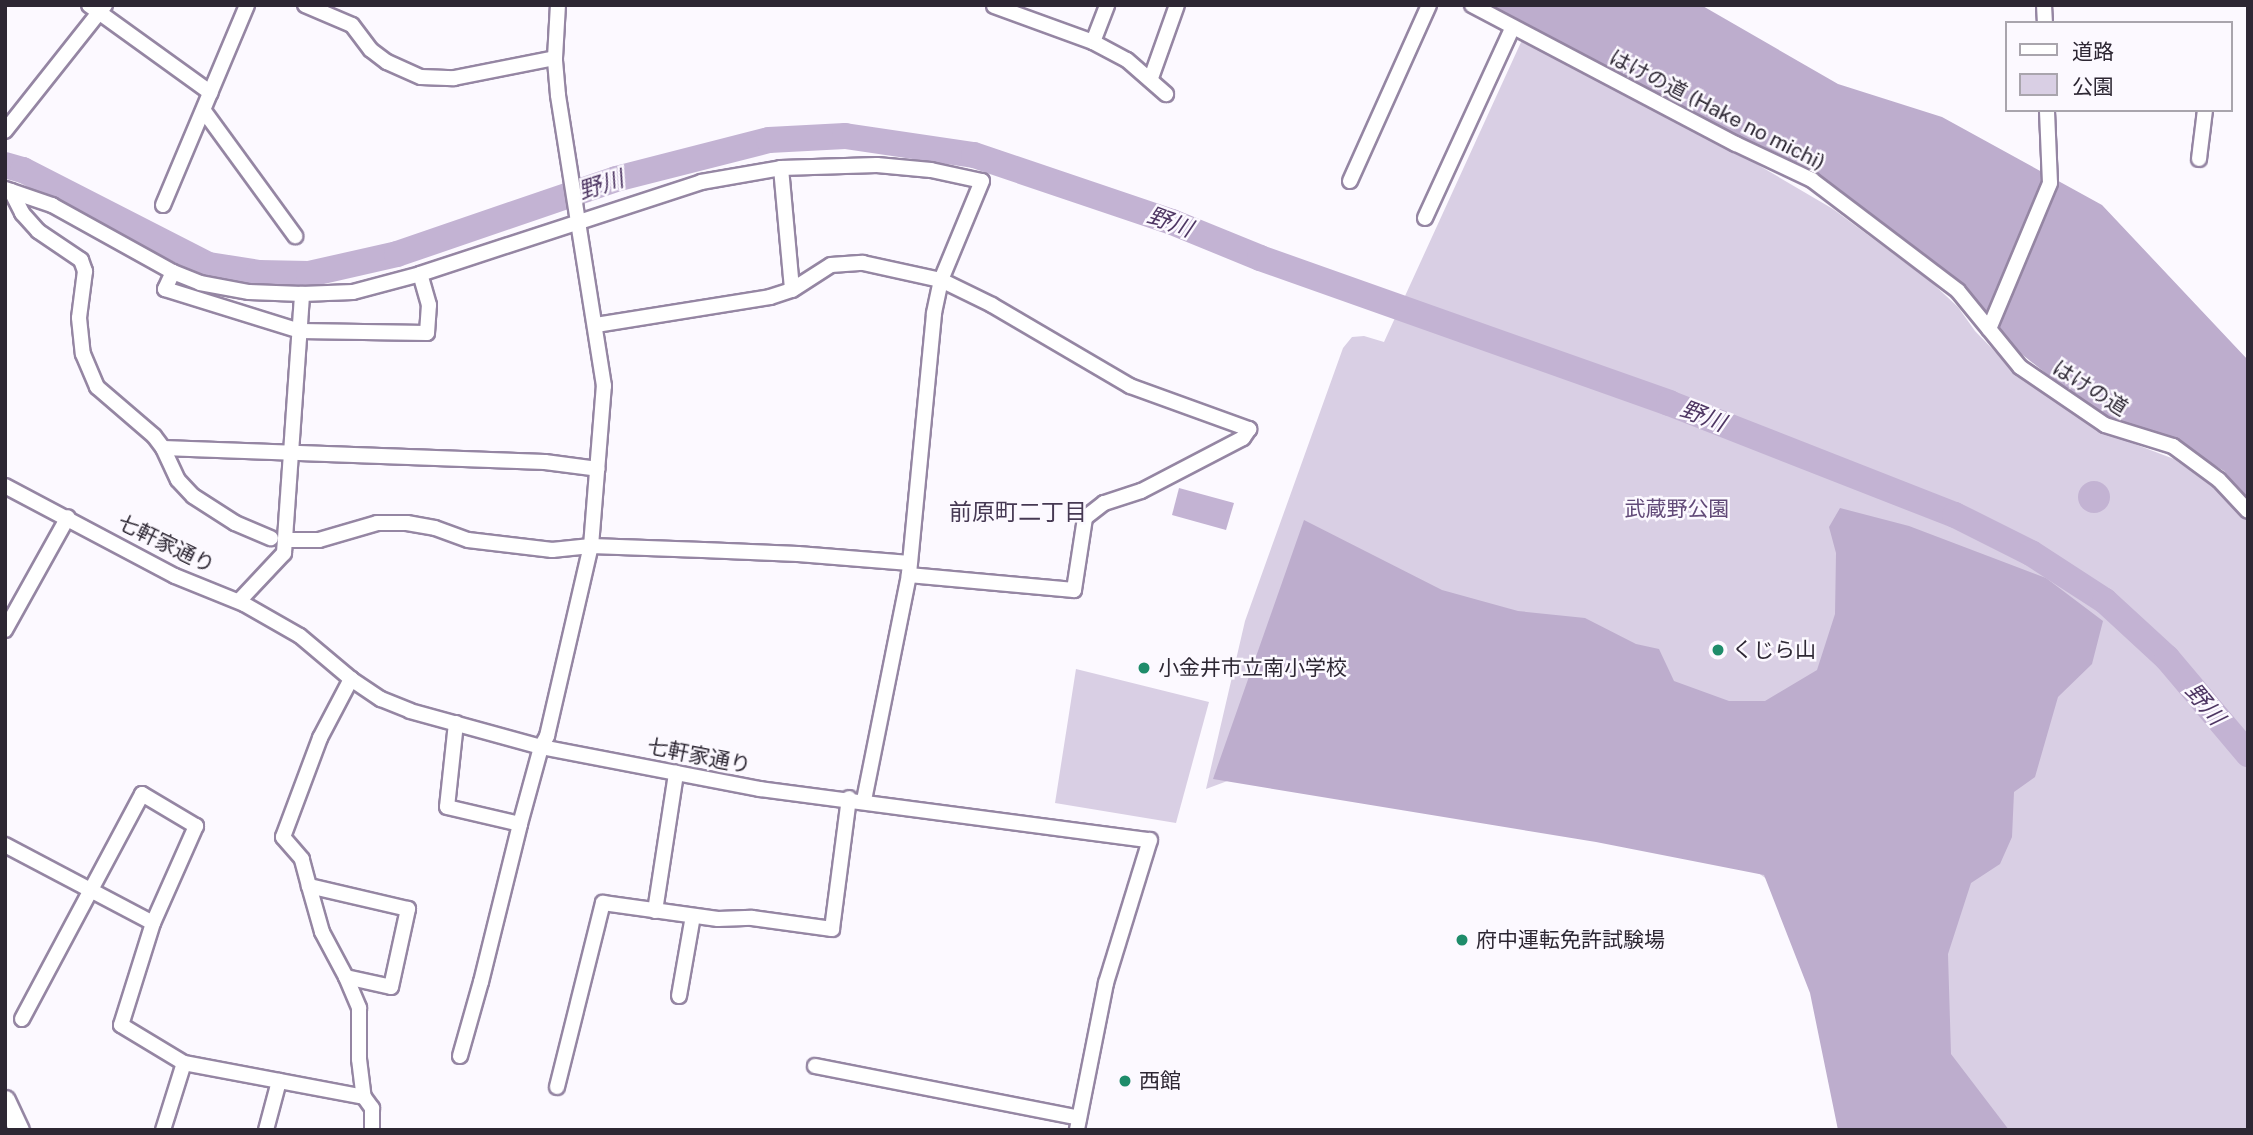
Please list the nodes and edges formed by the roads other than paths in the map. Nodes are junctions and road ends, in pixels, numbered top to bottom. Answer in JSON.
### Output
{"nodes":[{"id":1,"x":247,"y":5,"type":"edge"},
{"id":2,"x":305,"y":5,"type":"edge"},
{"id":3,"x":558,"y":5,"type":"edge"},
{"id":4,"x":1107,"y":5,"type":"edge"},
{"id":5,"x":1177,"y":5,"type":"edge"},
{"id":6,"x":1429,"y":5,"type":"edge"},
{"id":7,"x":1472,"y":5,"type":"edge"},
{"id":8,"x":994,"y":6,"type":"edge"},
{"id":9,"x":98,"y":7,"type":"edge"},
{"id":10,"x":1513,"y":29,"type":"junction"},
{"id":11,"x":1093,"y":42,"type":"junction"},
{"id":12,"x":555,"y":58,"type":"junction"},
{"id":13,"x":1151,"y":78,"type":"junction"},
{"id":14,"x":211,"y":93,"type":"junction"},
{"id":15,"x":1166,"y":94,"type":"dead end"},
{"id":16,"x":204,"y":111,"type":"junction"},
{"id":17,"x":2047,"y":112,"type":"edge"},
{"id":18,"x":2205,"y":112,"type":"edge"},
{"id":19,"x":6,"y":130,"type":"edge"},
{"id":20,"x":2199,"y":159,"type":"dead end"},
{"id":21,"x":781,"y":168,"type":"junction"},
{"id":22,"x":1350,"y":181,"type":"dead end"},
{"id":23,"x":8,"y":190,"type":"edge"},
{"id":24,"x":163,"y":205,"type":"dead end"},
{"id":25,"x":1425,"y":218,"type":"dead end"},
{"id":26,"x":578,"y":220,"type":"junction"},
{"id":27,"x":295,"y":236,"type":"dead end"},
{"id":28,"x":173,"y":272,"type":"junction"},
{"id":29,"x":420,"y":274,"type":"junction"},
{"id":30,"x":941,"y":280,"type":"junction"},
{"id":31,"x":792,"y":290,"type":"junction"},
{"id":32,"x":302,"y":295,"type":"junction"},
{"id":33,"x":596,"y":325,"type":"junction"},
{"id":34,"x":1989,"y":329,"type":"junction"},
{"id":35,"x":300,"y":331,"type":"junction"},
{"id":36,"x":163,"y":448,"type":"junction"},
{"id":37,"x":292,"y":453,"type":"junction"},
{"id":38,"x":597,"y":469,"type":"junction"},
{"id":39,"x":5,"y":486,"type":"edge"},
{"id":40,"x":2248,"y":511,"type":"edge"},
{"id":41,"x":68,"y":517,"type":"junction"},
{"id":42,"x":278,"y":539,"type":"junction"},
{"id":43,"x":591,"y":546,"type":"junction"},
{"id":44,"x":910,"y":569,"type":"junction"},
{"id":45,"x":239,"y":601,"type":"junction"},
{"id":46,"x":5,"y":630,"type":"edge"},
{"id":47,"x":351,"y":679,"type":"junction"},
{"id":48,"x":456,"y":723,"type":"junction"},
{"id":49,"x":541,"y":747,"type":"junction"},
{"id":50,"x":676,"y":773,"type":"junction"},
{"id":51,"x":849,"y":798,"type":"junction"},
{"id":52,"x":864,"y":801,"type":"junction"},
{"id":53,"x":520,"y":824,"type":"junction"},
{"id":54,"x":5,"y":845,"type":"edge"},
{"id":55,"x":309,"y":886,"type":"junction"},
{"id":56,"x":90,"y":889,"type":"junction"},
{"id":57,"x":655,"y":911,"type":"junction"},
{"id":58,"x":693,"y":916,"type":"junction"},
{"id":59,"x":153,"y":923,"type":"junction"},
{"id":60,"x":346,"y":977,"type":"junction"},
{"id":61,"x":679,"y":996,"type":"dead end"},
{"id":62,"x":22,"y":1019,"type":"dead end"},
{"id":63,"x":460,"y":1056,"type":"dead end"},
{"id":64,"x":184,"y":1063,"type":"junction"},
{"id":65,"x":814,"y":1066,"type":"dead end"},
{"id":66,"x":279,"y":1081,"type":"junction"},
{"id":67,"x":557,"y":1087,"type":"dead end"},
{"id":68,"x":364,"y":1097,"type":"junction"},
{"id":69,"x":5,"y":1100,"type":"edge"},
{"id":70,"x":1078,"y":1124,"type":"edge"},
{"id":71,"x":19,"y":1130,"type":"edge"},
{"id":72,"x":163,"y":1130,"type":"edge"},
{"id":73,"x":265,"y":1130,"type":"edge"},
{"id":74,"x":372,"y":1130,"type":"edge"}],
"edges":[{"from":1,"to":14,"type":"street"},
{"from":2,"to":12,"type":"street"},
{"from":3,"to":12,"type":"street"},
{"from":4,"to":11,"type":"street"},
{"from":5,"to":13,"type":"street"},
{"from":6,"to":22,"type":"street"},
{"from":7,"to":10,"type":"street","name":"はけの道 (Hake no michi)"},
{"from":8,"to":11,"type":"street"},
{"from":9,"to":14,"type":"street"},
{"from":9,"to":19,"type":"street"},
{"from":10,"to":25,"type":"street"},
{"from":10,"to":34,"type":"street","name":"はけの道 (Hake no michi)"},
{"from":11,"to":13,"type":"street"},
{"from":12,"to":26,"type":"street"},
{"from":13,"to":15,"type":"street"},
{"from":14,"to":16,"type":"street"},
{"from":16,"to":24,"type":"street"},
{"from":16,"to":27,"type":"street"},
{"from":17,"to":34,"type":"street"},
{"from":18,"to":20,"type":"street"},
{"from":21,"to":26,"type":"street"},
{"from":21,"to":30,"type":"street"},
{"from":21,"to":31,"type":"street"},
{"from":23,"to":28,"type":"street"},
{"from":23,"to":36,"type":"street"},
{"from":26,"to":29,"type":"street"},
{"from":26,"to":33,"type":"street"},
{"from":28,"to":32,"type":"street"},
{"from":28,"to":35,"type":"street"},
{"from":29,"to":32,"type":"street"},
{"from":29,"to":35,"type":"street"},
{"from":30,"to":31,"type":"street"},
{"from":30,"to":44,"type":"street"},
{"from":30,"to":44,"type":"street"},
{"from":31,"to":33,"type":"street"},
{"from":32,"to":35,"type":"street"},
{"from":33,"to":38,"type":"street"},
{"from":34,"to":40,"type":"street","name":"はけの道"},
{"from":35,"to":37,"type":"street"},
{"from":36,"to":37,"type":"street"},
{"from":36,"to":42,"type":"street"},
{"from":37,"to":38,"type":"street"},
{"from":37,"to":42,"type":"street"},
{"from":38,"to":43,"type":"street"},
{"from":39,"to":41,"type":"street","name":"七軒家通り"},
{"from":41,"to":45,"type":"street","name":"七軒家通り"},
{"from":41,"to":46,"type":"street"},
{"from":42,"to":43,"type":"street"},
{"from":42,"to":45,"type":"street"},
{"from":43,"to":44,"type":"street"},
{"from":43,"to":49,"type":"street"},
{"from":44,"to":52,"type":"street"},
{"from":45,"to":47,"type":"street","name":"七軒家通り"},
{"from":47,"to":48,"type":"street","name":"七軒家通り"},
{"from":47,"to":55,"type":"street"},
{"from":48,"to":49,"type":"street","name":"七軒家通り"},
{"from":48,"to":53,"type":"street"},
{"from":49,"to":50,"type":"street","name":"七軒家通り"},
{"from":49,"to":53,"type":"street"},
{"from":50,"to":51,"type":"street","name":"七軒家通り"},
{"from":50,"to":57,"type":"street"},
{"from":51,"to":52,"type":"street","name":"七軒家通り"},
{"from":51,"to":58,"type":"street"},
{"from":52,"to":70,"type":"street","name":"七軒家通り"},
{"from":53,"to":63,"type":"street"},
{"from":54,"to":56,"type":"street"},
{"from":55,"to":60,"type":"street"},
{"from":55,"to":60,"type":"street"},
{"from":56,"to":59,"type":"street"},
{"from":56,"to":59,"type":"street"},
{"from":56,"to":62,"type":"street"},
{"from":57,"to":58,"type":"street"},
{"from":57,"to":67,"type":"street"},
{"from":58,"to":61,"type":"street"},
{"from":59,"to":64,"type":"street"},
{"from":60,"to":68,"type":"street"},
{"from":64,"to":66,"type":"street"},
{"from":64,"to":72,"type":"street"},
{"from":65,"to":70,"type":"street"},
{"from":66,"to":68,"type":"street"},
{"from":66,"to":73,"type":"street"},
{"from":68,"to":74,"type":"street"},
{"from":69,"to":71,"type":"street"}]}
